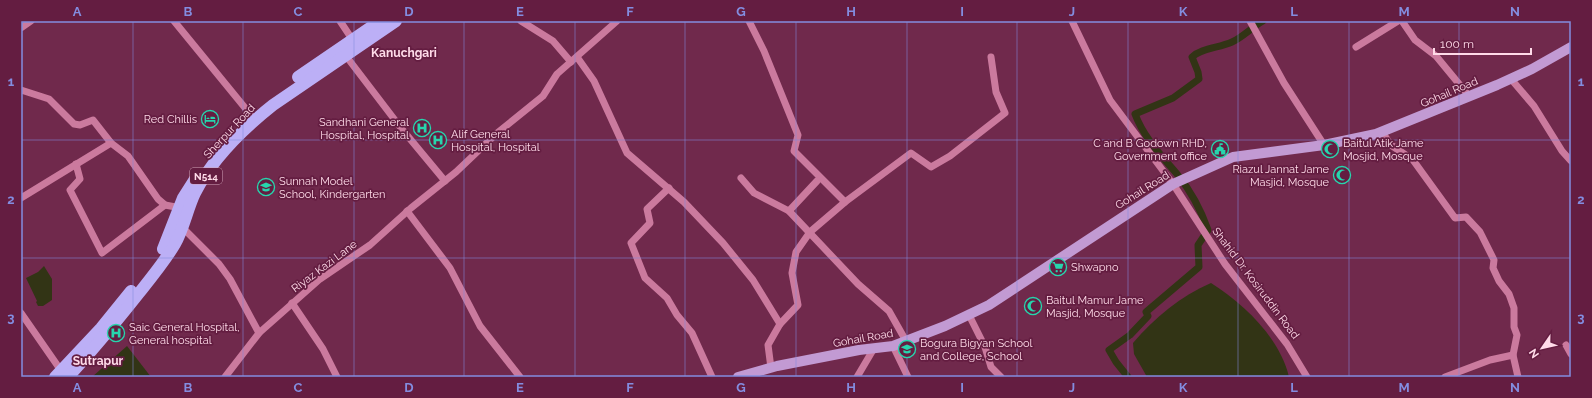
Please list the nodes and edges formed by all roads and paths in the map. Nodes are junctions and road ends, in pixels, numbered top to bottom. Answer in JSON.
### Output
{"nodes":[{"id":1,"x":31,"y":21,"type":"edge"},
{"id":2,"x":174,"y":21,"type":"edge"},
{"id":3,"x":340,"y":21,"type":"edge"},
{"id":4,"x":380,"y":21,"type":"edge"},
{"id":5,"x":396,"y":21,"type":"edge"},
{"id":6,"x":521,"y":21,"type":"edge"},
{"id":7,"x":617,"y":21,"type":"edge"},
{"id":8,"x":749,"y":21,"type":"edge"},
{"id":9,"x":1072,"y":21,"type":"edge"},
{"id":10,"x":1398,"y":21,"type":"edge"},
{"id":11,"x":1402,"y":21,"type":"edge"},
{"id":12,"x":1252,"y":25,"type":"edge"},
{"id":13,"x":21,"y":28,"type":"edge"},
{"id":14,"x":355,"y":43,"type":"junction"},
{"id":15,"x":1356,"y":47,"type":"dead end"},
{"id":16,"x":1571,"y":47,"type":"edge"},
{"id":17,"x":346,"y":56,"type":"junction"},
{"id":18,"x":991,"y":57,"type":"dead end"},
{"id":19,"x":574,"y":59,"type":"junction"},
{"id":20,"x":1511,"y":78,"type":"junction"},
{"id":21,"x":21,"y":90,"type":"edge"},
{"id":22,"x":1469,"y":96,"type":"junction"},
{"id":23,"x":252,"y":116,"type":"junction"},
{"id":24,"x":1382,"y":132,"type":"junction"},
{"id":25,"x":111,"y":143,"type":"junction"},
{"id":26,"x":1324,"y":144,"type":"junction"},
{"id":27,"x":1571,"y":161,"type":"edge"},
{"id":28,"x":76,"y":164,"type":"junction"},
{"id":29,"x":741,"y":178,"type":"dead end"},
{"id":30,"x":445,"y":181,"type":"junction"},
{"id":31,"x":1178,"y":181,"type":"junction"},
{"id":32,"x":817,"y":182,"type":"dead end"},
{"id":33,"x":668,"y":188,"type":"junction"},
{"id":34,"x":21,"y":198,"type":"edge"},
{"id":35,"x":845,"y":202,"type":"junction"},
{"id":36,"x":165,"y":205,"type":"junction"},
{"id":37,"x":183,"y":208,"type":"junction"},
{"id":38,"x":789,"y":210,"type":"junction"},
{"id":39,"x":407,"y":211,"type":"junction"},
{"id":40,"x":182,"y":227,"type":"junction"},
{"id":41,"x":810,"y":232,"type":"junction"},
{"id":42,"x":292,"y":303,"type":"junction"},
{"id":43,"x":21,"y":313,"type":"edge"},
{"id":44,"x":969,"y":314,"type":"junction"},
{"id":45,"x":780,"y":324,"type":"junction"},
{"id":46,"x":259,"y":333,"type":"junction"},
{"id":47,"x":906,"y":341,"type":"junction"},
{"id":48,"x":1566,"y":345,"type":"dead end"},
{"id":49,"x":894,"y":346,"type":"junction"},
{"id":50,"x":873,"y":350,"type":"junction"},
{"id":51,"x":1571,"y":354,"type":"edge"},
{"id":52,"x":1513,"y":355,"type":"junction"},
{"id":53,"x":770,"y":368,"type":"junction"},
{"id":54,"x":63,"y":376,"type":"edge"},
{"id":55,"x":225,"y":377,"type":"edge"},
{"id":56,"x":337,"y":377,"type":"edge"},
{"id":57,"x":520,"y":377,"type":"edge"},
{"id":58,"x":712,"y":377,"type":"edge"},
{"id":59,"x":738,"y":377,"type":"edge"},
{"id":60,"x":857,"y":377,"type":"edge"},
{"id":61,"x":908,"y":377,"type":"edge"},
{"id":62,"x":1001,"y":377,"type":"edge"},
{"id":63,"x":1307,"y":377,"type":"edge"},
{"id":64,"x":1445,"y":377,"type":"edge"},
{"id":65,"x":1518,"y":377,"type":"edge"}],
"edges":[{"from":1,"to":13,"type":"street"},
{"from":2,"to":23,"type":"street"},
{"from":3,"to":14,"type":"street"},
{"from":4,"to":14,"type":"highway","name":"Sherpur Road","number":"N514"},
{"from":5,"to":14,"type":"highway","name":"Sherpur Road","number":"N514"},
{"from":6,"to":19,"type":"street"},
{"from":7,"to":19,"type":"street","name":"Riyaz Kazi Lane"},
{"from":8,"to":35,"type":"street"},
{"from":9,"to":31,"type":"street","name":"Shahid Dr. Kosiruddin Road"},
{"from":10,"to":15,"type":"street"},
{"from":11,"to":22,"type":"street"},
{"from":12,"to":26,"type":"street"},
{"from":14,"to":17,"type":"highway","name":"Sherpur Road","number":"N514"},
{"from":14,"to":23,"type":"highway","name":"Sherpur Road","number":"N514"},
{"from":16,"to":20,"type":"main road","name":"Gohail Road"},
{"from":17,"to":23,"type":"highway","name":"Sherpur Road","number":"N514"},
{"from":17,"to":30,"type":"street"},
{"from":18,"to":35,"type":"street"},
{"from":19,"to":30,"type":"street","name":"Riyaz Kazi Lane"},
{"from":19,"to":33,"type":"street"},
{"from":20,"to":22,"type":"main road","name":"Gohail Road"},
{"from":20,"to":27,"type":"street"},
{"from":21,"to":25,"type":"street"},
{"from":22,"to":24,"type":"main road","name":"Gohail Road"},
{"from":23,"to":37,"type":"highway","name":"Sherpur Road","number":"N514"},
{"from":24,"to":26,"type":"main road","name":"Gohail Road"},
{"from":24,"to":52,"type":"street"},
{"from":25,"to":28,"type":"street"},
{"from":25,"to":36,"type":"street"},
{"from":26,"to":31,"type":"main road","name":"Gohail Road"},
{"from":28,"to":34,"type":"street"},
{"from":28,"to":36,"type":"street"},
{"from":29,"to":38,"type":"street"},
{"from":30,"to":39,"type":"street","name":"Riyaz Kazi Lane"},
{"from":31,"to":44,"type":"main road","name":"Gohail Road"},
{"from":31,"to":63,"type":"street","name":"Shahid Dr. Kosiruddin Road"},
{"from":32,"to":38,"type":"street"},
{"from":33,"to":45,"type":"street"},
{"from":33,"to":58,"type":"street"},
{"from":35,"to":41,"type":"street"},
{"from":36,"to":37,"type":"street"},
{"from":37,"to":40,"type":"highway","name":"Sherpur Road","number":"N514"},
{"from":37,"to":54,"type":"highway","name":"Sherpur Road","number":"N514"},
{"from":38,"to":41,"type":"street"},
{"from":39,"to":42,"type":"street","name":"Riyaz Kazi Lane"},
{"from":39,"to":57,"type":"street"},
{"from":40,"to":46,"type":"street"},
{"from":40,"to":54,"type":"highway","name":"Sherpur Road","number":"N514"},
{"from":41,"to":45,"type":"street"},
{"from":41,"to":47,"type":"street"},
{"from":42,"to":46,"type":"street","name":"Riyaz Kazi Lane"},
{"from":42,"to":56,"type":"street"},
{"from":43,"to":54,"type":"street"},
{"from":44,"to":47,"type":"main road","name":"Gohail Road"},
{"from":44,"to":62,"type":"street"},
{"from":45,"to":53,"type":"street"},
{"from":46,"to":55,"type":"street","name":"Riyaz Kazi Lane"},
{"from":47,"to":49,"type":"main road","name":"Gohail Road"},
{"from":48,"to":51,"type":"street"},
{"from":49,"to":50,"type":"main road","name":"Gohail Road"},
{"from":49,"to":61,"type":"street"},
{"from":50,"to":53,"type":"main road","name":"Gohail Road"},
{"from":50,"to":60,"type":"street"},
{"from":52,"to":64,"type":"street"},
{"from":52,"to":65,"type":"street"},
{"from":53,"to":59,"type":"main road","name":"Gohail Road"}]}
